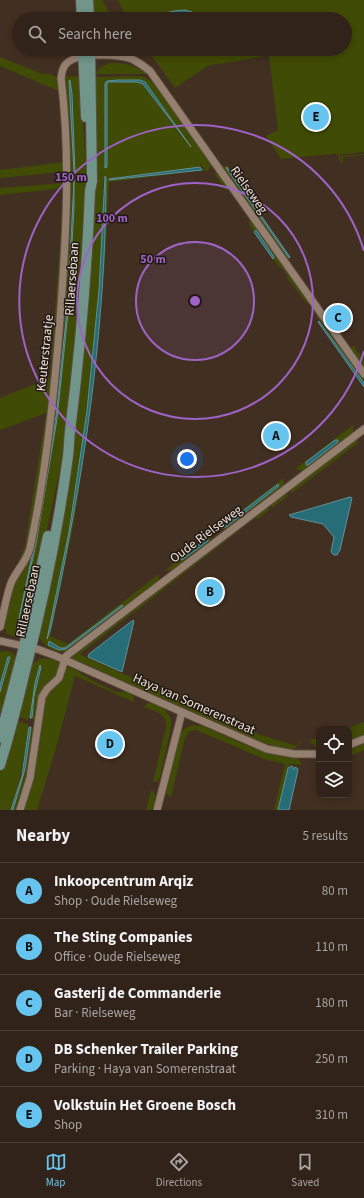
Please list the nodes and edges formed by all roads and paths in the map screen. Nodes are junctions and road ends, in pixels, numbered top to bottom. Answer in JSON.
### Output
{"nodes":[{"id":1,"x":81,"y":0,"type":"edge"},
{"id":2,"x":88,"y":0,"type":"edge"},
{"id":3,"x":82,"y":12,"type":"edge"},
{"id":4,"x":89,"y":12,"type":"edge"},
{"id":5,"x":80,"y":56,"type":"edge"},
{"id":6,"x":87,"y":56,"type":"edge"},
{"id":7,"x":120,"y":56,"type":"edge"},
{"id":8,"x":364,"y":374,"type":"edge"},
{"id":9,"x":364,"y":429,"type":"edge"},
{"id":10,"x":0,"y":627,"type":"edge"},
{"id":11,"x":0,"y":641,"type":"edge"},
{"id":12,"x":27,"y":647,"type":"junction"},
{"id":13,"x":64,"y":660,"type":"junction"},
{"id":14,"x":182,"y":712,"type":"junction"},
{"id":15,"x":0,"y":738,"type":"edge"},
{"id":16,"x":364,"y":740,"type":"edge"},
{"id":17,"x":352,"y":744,"type":"edge"},
{"id":18,"x":316,"y":754,"type":"edge"},
{"id":19,"x":0,"y":765,"type":"edge"},
{"id":20,"x":20,"y":810,"type":"edge"},
{"id":21,"x":157,"y":810,"type":"edge"}],
"edges":[{"from":1,"to":3,"type":"street"},
{"from":2,"to":4,"type":"street"},
{"from":5,"to":10,"type":"street","name":"Keuterstraatje"},
{"from":6,"to":12,"type":"street","name":"Rillaersebaan"},
{"from":7,"to":8,"type":"street","name":"Rielseweg"},
{"from":9,"to":13,"type":"street","name":"Oude Rielseweg"},
{"from":11,"to":12,"type":"street"},
{"from":12,"to":13,"type":"street"},
{"from":12,"to":15,"type":"street","name":"Rillaersebaan"},
{"from":12,"to":19,"type":"street","name":"Rillaersebaan"},
{"from":13,"to":14,"type":"street","name":"Haya van Somerenstraat"},
{"from":13,"to":20,"type":"street","name":"Oude Rielseweg"},
{"from":14,"to":18,"type":"street","name":"Haya van Somerenstraat"},
{"from":14,"to":21,"type":"street"},
{"from":16,"to":17,"type":"street"}]}
